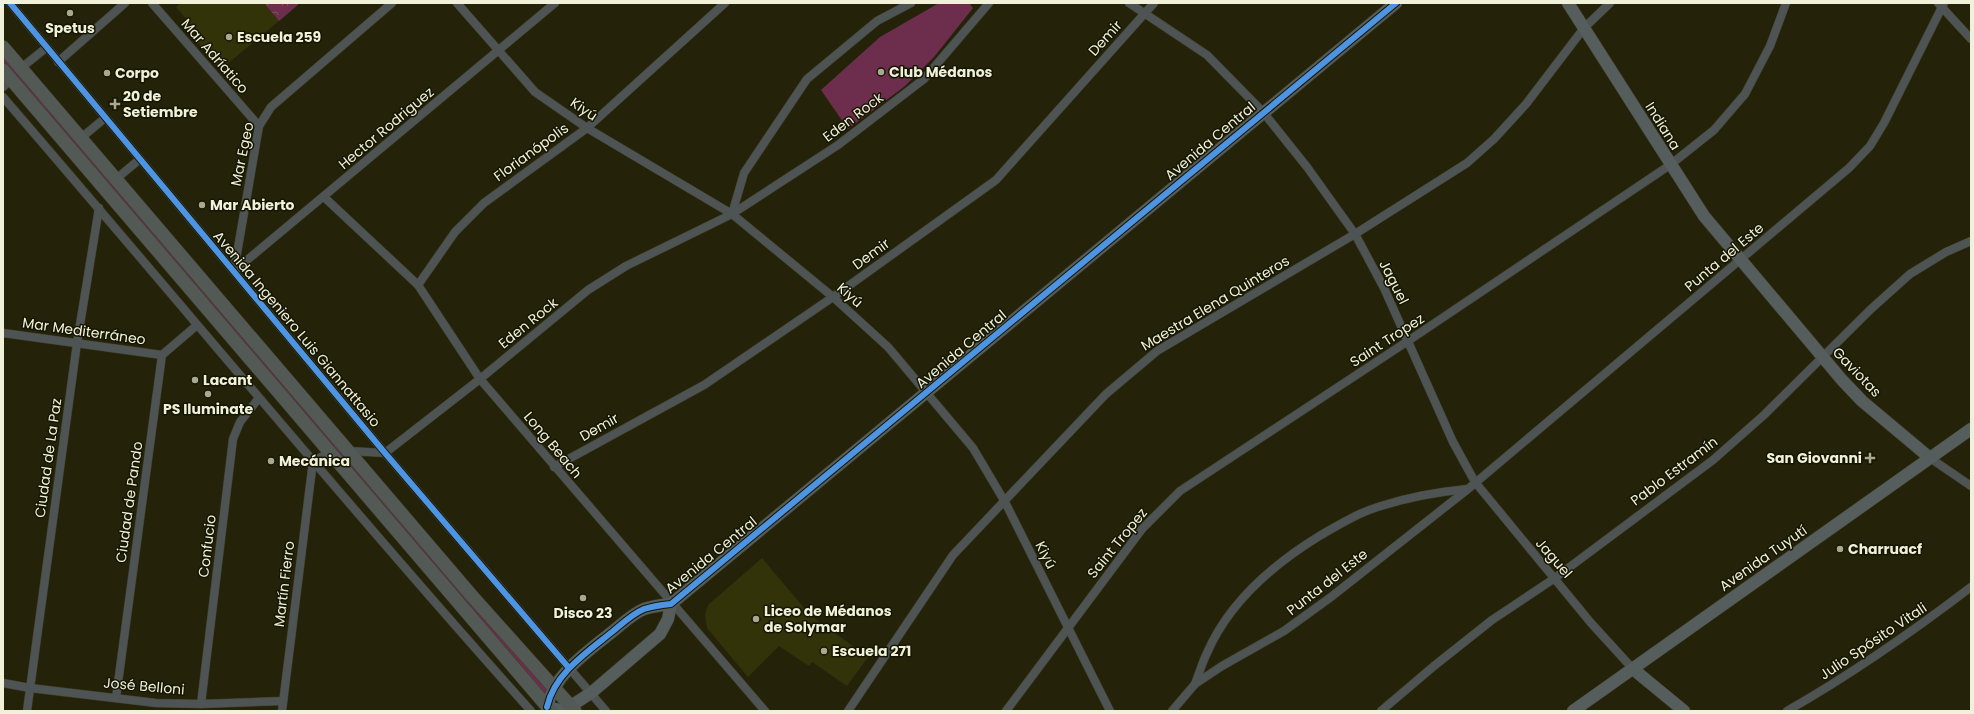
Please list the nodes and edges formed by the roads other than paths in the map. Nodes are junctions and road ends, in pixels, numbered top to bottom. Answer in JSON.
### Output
{"nodes":[{"id":1,"x":10,"y":3,"type":"edge"},
{"id":2,"x":125,"y":3,"type":"edge"},
{"id":3,"x":152,"y":3,"type":"edge"},
{"id":4,"x":392,"y":3,"type":"edge"},
{"id":5,"x":456,"y":3,"type":"edge"},
{"id":6,"x":555,"y":3,"type":"edge"},
{"id":7,"x":725,"y":3,"type":"edge"},
{"id":8,"x":911,"y":3,"type":"edge"},
{"id":9,"x":988,"y":3,"type":"edge"},
{"id":10,"x":1129,"y":3,"type":"edge"},
{"id":11,"x":1154,"y":3,"type":"edge"},
{"id":12,"x":1396,"y":3,"type":"edge"},
{"id":13,"x":1568,"y":3,"type":"edge"},
{"id":14,"x":1610,"y":3,"type":"edge"},
{"id":15,"x":1786,"y":3,"type":"edge"},
{"id":16,"x":1941,"y":4,"type":"edge"},
{"id":17,"x":1145,"y":12,"type":"junction"},
{"id":18,"x":1584,"y":28,"type":"junction"},
{"id":19,"x":1971,"y":39,"type":"edge"},
{"id":20,"x":3,"y":47,"type":"edge"},
{"id":21,"x":46,"y":48,"type":"junction"},
{"id":22,"x":498,"y":51,"type":"junction"},
{"id":23,"x":58,"y":62,"type":"junction"},
{"id":24,"x":21,"y":68,"type":"junction"},
{"id":25,"x":6,"y":79,"type":"edge"},
{"id":26,"x":3,"y":97,"type":"edge"},
{"id":27,"x":1263,"y":112,"type":"junction"},
{"id":28,"x":105,"y":118,"type":"junction"},
{"id":29,"x":259,"y":126,"type":"junction"},
{"id":30,"x":588,"y":128,"type":"junction"},
{"id":31,"x":81,"y":138,"type":"junction"},
{"id":32,"x":140,"y":159,"type":"junction"},
{"id":33,"x":1670,"y":165,"type":"junction"},
{"id":34,"x":116,"y":179,"type":"junction"},
{"id":35,"x":324,"y":197,"type":"junction"},
{"id":36,"x":99,"y":208,"type":"junction"},
{"id":37,"x":732,"y":214,"type":"junction"},
{"id":38,"x":1354,"y":234,"type":"junction"},
{"id":39,"x":1971,"y":241,"type":"edge"},
{"id":40,"x":1740,"y":261,"type":"junction"},
{"id":41,"x":234,"y":271,"type":"junction"},
{"id":42,"x":418,"y":285,"type":"junction"},
{"id":43,"x":833,"y":297,"type":"junction"},
{"id":44,"x":196,"y":326,"type":"junction"},
{"id":45,"x":3,"y":332,"type":"edge"},
{"id":46,"x":1408,"y":342,"type":"junction"},
{"id":47,"x":77,"y":343,"type":"junction"},
{"id":48,"x":162,"y":355,"type":"junction"},
{"id":49,"x":1822,"y":358,"type":"junction"},
{"id":50,"x":480,"y":379,"type":"junction"},
{"id":51,"x":928,"y":392,"type":"junction"},
{"id":52,"x":259,"y":398,"type":"junction"},
{"id":53,"x":1971,"y":429,"type":"edge"},
{"id":54,"x":349,"y":451,"type":"junction"},
{"id":55,"x":329,"y":453,"type":"junction"},
{"id":56,"x":385,"y":453,"type":"junction"},
{"id":57,"x":1930,"y":458,"type":"junction"},
{"id":58,"x":313,"y":461,"type":"junction"},
{"id":59,"x":554,"y":467,"type":"junction"},
{"id":60,"x":1475,"y":482,"type":"junction"},
{"id":61,"x":1971,"y":486,"type":"edge"},
{"id":62,"x":1468,"y":489,"type":"junction"},
{"id":63,"x":1004,"y":502,"type":"junction"},
{"id":64,"x":1555,"y":578,"type":"junction"},
{"id":65,"x":1971,"y":588,"type":"edge"},
{"id":66,"x":671,"y":604,"type":"junction"},
{"id":67,"x":1067,"y":628,"type":"junction"},
{"id":68,"x":569,"y":668,"type":"junction"},
{"id":69,"x":1632,"y":669,"type":"junction"},
{"id":70,"x":3,"y":683,"type":"edge"},
{"id":71,"x":1195,"y":684,"type":"junction"},
{"id":72,"x":30,"y":688,"type":"junction"},
{"id":73,"x":555,"y":688,"type":"junction"},
{"id":74,"x":591,"y":694,"type":"junction"},
{"id":75,"x":116,"y":698,"type":"junction"},
{"id":76,"x":283,"y":701,"type":"junction"},
{"id":77,"x":201,"y":704,"type":"junction"},
{"id":78,"x":155,"y":707,"type":"edge"},
{"id":79,"x":573,"y":709,"type":"edge"},
{"id":80,"x":546,"y":710,"type":"edge"},
{"id":81,"x":1383,"y":710,"type":"edge"},
{"id":82,"x":27,"y":711,"type":"edge"},
{"id":83,"x":282,"y":711,"type":"edge"},
{"id":84,"x":531,"y":711,"type":"edge"},
{"id":85,"x":606,"y":711,"type":"edge"},
{"id":86,"x":765,"y":711,"type":"edge"},
{"id":87,"x":848,"y":711,"type":"edge"},
{"id":88,"x":1006,"y":711,"type":"edge"},
{"id":89,"x":1110,"y":711,"type":"edge"},
{"id":90,"x":1172,"y":711,"type":"edge"},
{"id":91,"x":1573,"y":711,"type":"edge"},
{"id":92,"x":1684,"y":711,"type":"edge"},
{"id":93,"x":1788,"y":711,"type":"edge"}],
"edges":[{"from":1,"to":21,"type":"street","name":"Avenida Ingeniero Luis Giannattasio"},
{"from":2,"to":23,"type":"street"},
{"from":3,"to":29,"type":"street","name":"Mar Adríatico"},
{"from":4,"to":29,"type":"street","name":"Mar Egeo"},
{"from":5,"to":22,"type":"street","name":"Kiyú"},
{"from":6,"to":22,"type":"street","name":"Hector Rodriguez"},
{"from":7,"to":30,"type":"street","name":"Florianópolis"},
{"from":8,"to":37,"type":"street"},
{"from":9,"to":37,"type":"street","name":"Eden Rock"},
{"from":10,"to":17,"type":"street","name":"Jaguel"},
{"from":11,"to":17,"type":"street","name":"Demir"},
{"from":12,"to":27,"type":"street","name":"Avenida Central"},
{"from":13,"to":18,"type":"street","name":"Indiana"},
{"from":14,"to":18,"type":"street","name":"Maestra Elena Quinteros"},
{"from":15,"to":33,"type":"street","name":"Saint Tropez"},
{"from":16,"to":19,"type":"street"},
{"from":16,"to":40,"type":"street","name":"Punta del Este"},
{"from":17,"to":27,"type":"street","name":"Jaguel"},
{"from":17,"to":43,"type":"street","name":"Demir"},
{"from":18,"to":33,"type":"street","name":"Indiana"},
{"from":18,"to":38,"type":"street","name":"Maestra Elena Quinteros"},
{"from":20,"to":24,"type":"main road"},
{"from":21,"to":23,"type":"street","name":"Avenida Ingeniero Luis Giannattasio"},
{"from":21,"to":24,"type":"street"},
{"from":22,"to":30,"type":"street","name":"Kiyú"},
{"from":22,"to":35,"type":"street","name":"Hector Rodriguez"},
{"from":23,"to":28,"type":"street","name":"Avenida Ingeniero Luis Giannattasio"},
{"from":24,"to":31,"type":"main road"},
{"from":25,"to":55,"type":"main road"},
{"from":26,"to":36,"type":"street"},
{"from":27,"to":38,"type":"street","name":"Jaguel"},
{"from":27,"to":51,"type":"street","name":"Avenida Central"},
{"from":28,"to":31,"type":"street"},
{"from":28,"to":32,"type":"street","name":"Avenida Ingeniero Luis Giannattasio"},
{"from":29,"to":41,"type":"street","name":"Mar Egeo"},
{"from":30,"to":37,"type":"street","name":"Kiyú"},
{"from":30,"to":42,"type":"street","name":"Florianópolis"},
{"from":31,"to":34,"type":"main road"},
{"from":32,"to":34,"type":"street"},
{"from":32,"to":41,"type":"street","name":"Avenida Ingeniero Luis Giannattasio"},
{"from":33,"to":40,"type":"street","name":"Indiana"},
{"from":33,"to":46,"type":"street","name":"Saint Tropez"},
{"from":34,"to":54,"type":"main road"},
{"from":35,"to":41,"type":"street","name":"Hector Rodriguez"},
{"from":35,"to":42,"type":"street","name":"Long Beach"},
{"from":36,"to":44,"type":"street"},
{"from":36,"to":47,"type":"street","name":"Ciudad de La Paz"},
{"from":37,"to":43,"type":"street","name":"Kiyú"},
{"from":37,"to":50,"type":"street","name":"Eden Rock"},
{"from":38,"to":46,"type":"street","name":"Jaguel"},
{"from":38,"to":63,"type":"street","name":"Maestra Elena Quinteros"},
{"from":39,"to":49,"type":"street","name":"Pablo Estramín"},
{"from":40,"to":49,"type":"street","name":"Gaviotas"},
{"from":40,"to":60,"type":"street","name":"Punta del Este"},
{"from":41,"to":56,"type":"street","name":"Avenida Ingeniero Luis Giannattasio"},
{"from":42,"to":50,"type":"street","name":"Long Beach"},
{"from":43,"to":51,"type":"street","name":"Kiyú"},
{"from":43,"to":59,"type":"street","name":"Demir"},
{"from":44,"to":48,"type":"street"},
{"from":44,"to":52,"type":"street"},
{"from":45,"to":47,"type":"street","name":"Mar Mediterráneo"},
{"from":46,"to":60,"type":"street","name":"Jaguel"},
{"from":46,"to":67,"type":"street","name":"Saint Tropez"},
{"from":47,"to":48,"type":"street","name":"Mar Mediterráneo"},
{"from":47,"to":72,"type":"street","name":"Ciudad de La Paz"},
{"from":48,"to":75,"type":"street","name":"Ciudad de Pando"},
{"from":49,"to":57,"type":"street","name":"Gaviotas"},
{"from":49,"to":64,"type":"street","name":"Pablo Estramín"},
{"from":50,"to":56,"type":"street","name":"Eden Rock"},
{"from":50,"to":59,"type":"street","name":"Long Beach"},
{"from":51,"to":63,"type":"street","name":"Kiyú"},
{"from":51,"to":66,"type":"street","name":"Avenida Central"},
{"from":52,"to":58,"type":"street"},
{"from":52,"to":77,"type":"street","name":"Confucio"},
{"from":53,"to":57,"type":"street","name":"Avenida Tuyutí"},
{"from":54,"to":56,"type":"street"},
{"from":54,"to":73,"type":"main road"},
{"from":55,"to":58,"type":"street"},
{"from":55,"to":80,"type":"main road"},
{"from":56,"to":68,"type":"street","name":"Avenida Ingeniero Luis Giannattasio"},
{"from":57,"to":61,"type":"street","name":"Gaviotas"},
{"from":57,"to":69,"type":"street","name":"Avenida Tuyutí"},
{"from":58,"to":76,"type":"street","name":"Martín Fierro"},
{"from":58,"to":84,"type":"street"},
{"from":59,"to":66,"type":"street","name":"Long Beach"},
{"from":60,"to":62,"type":"street","name":"Punta del Este"},
{"from":60,"to":64,"type":"street","name":"Jaguel"},
{"from":62,"to":71,"type":"street","name":"Punta del Este"},
{"from":62,"to":71,"type":"street","name":"Punta del Este"},
{"from":63,"to":67,"type":"street","name":"Kiyú"},
{"from":63,"to":87,"type":"street","name":"Maestra Elena Quinteros"},
{"from":64,"to":69,"type":"street","name":"Jaguel"},
{"from":64,"to":81,"type":"street","name":"Pablo Estramín"},
{"from":65,"to":93,"type":"street","name":"Julio Spósito Vitali"},
{"from":66,"to":68,"type":"street","name":"Avenida Central"},
{"from":66,"to":74,"type":"street","name":"Avenida Central"},
{"from":66,"to":86,"type":"street","name":"Long Beach"},
{"from":67,"to":88,"type":"street","name":"Saint Tropez"},
{"from":67,"to":89,"type":"street","name":"Kiyú"},
{"from":68,"to":73,"type":"street","name":"Avenida Central"},
{"from":68,"to":74,"type":"street","name":"Avenida Ingeniero Luis Giannattasio"},
{"from":69,"to":91,"type":"street","name":"Avenida Tuyutí"},
{"from":69,"to":92,"type":"street"},
{"from":70,"to":72,"type":"street","name":"José Belloni"},
{"from":71,"to":90,"type":"street","name":"Punta del Este"},
{"from":72,"to":75,"type":"street","name":"José Belloni"},
{"from":72,"to":82,"type":"street","name":"Ciudad de La Paz"},
{"from":73,"to":79,"type":"main road"},
{"from":73,"to":80,"type":"street","name":"Avenida Central"},
{"from":74,"to":79,"type":"street","name":"Avenida Central"},
{"from":74,"to":85,"type":"street","name":"Avenida Ingeniero Luis Giannattasio"},
{"from":75,"to":78,"type":"street","name":"José Belloni"},
{"from":76,"to":77,"type":"street","name":"José Belloni"},
{"from":76,"to":83,"type":"street","name":"Martín Fierro"},
{"from":77,"to":78,"type":"street","name":"José Belloni"},
{"from":79,"to":80,"type":"street","name":"Avenida Central"}]}
